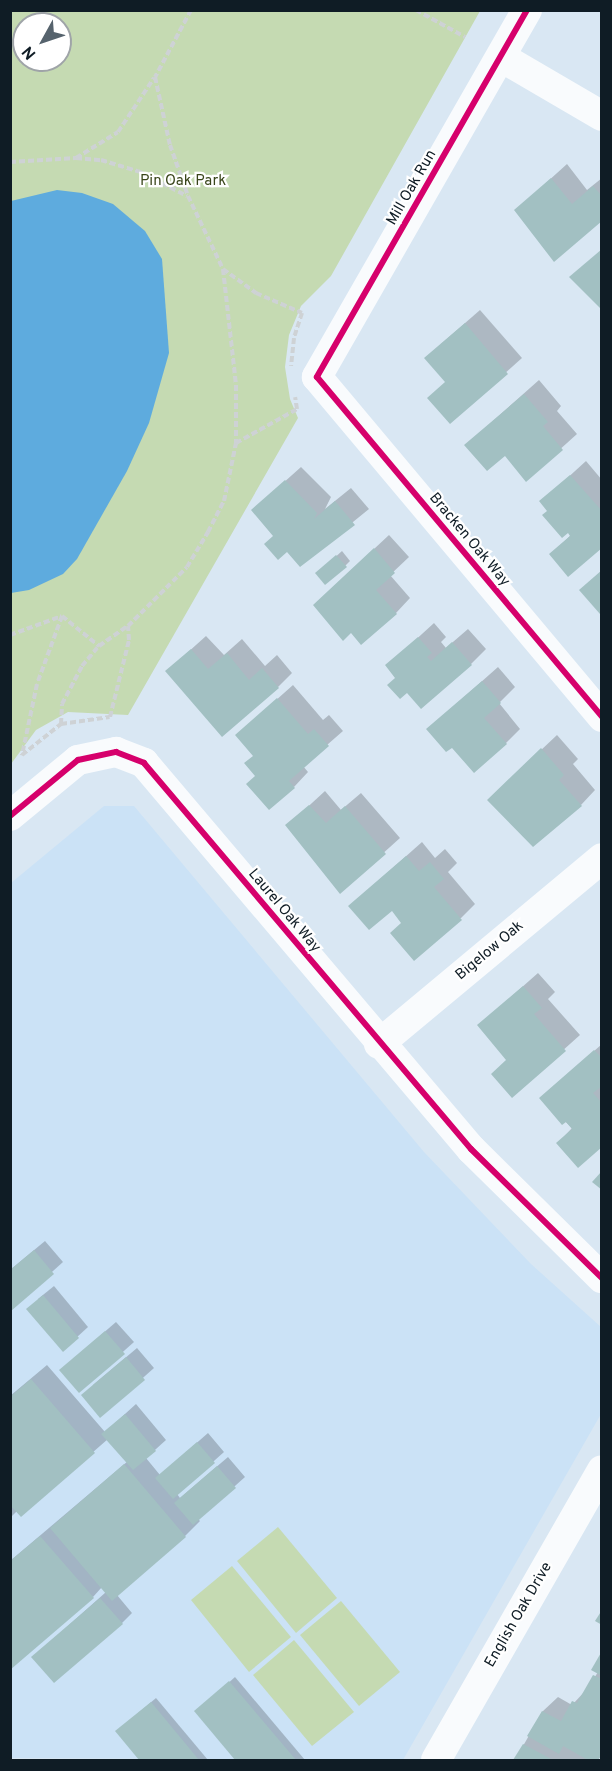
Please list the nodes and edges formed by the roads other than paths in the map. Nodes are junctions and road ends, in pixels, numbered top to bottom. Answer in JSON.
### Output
{"nodes":[{"id":1,"x":527,"y":10,"type":"edge"},
{"id":2,"x":501,"y":57,"type":"junction"},
{"id":3,"x":602,"y":116,"type":"edge"},
{"id":4,"x":301,"y":381,"type":"joint"},
{"id":5,"x":602,"y":717,"type":"edge"},
{"id":6,"x":10,"y":816,"type":"edge"},
{"id":7,"x":602,"y":858,"type":"edge"},
{"id":8,"x":380,"y":1044,"type":"junction"},
{"id":9,"x":602,"y":1278,"type":"edge"},
{"id":10,"x":602,"y":1470,"type":"edge"},
{"id":11,"x":436,"y":1761,"type":"edge"}],
"edges":[{"from":1,"to":2,"type":"street","name":"Mill Oak Run"},
{"from":2,"to":3,"type":"street"},
{"from":2,"to":4,"type":"street","name":"Mill Oak Run"},
{"from":4,"to":5,"type":"street","name":"Bracken Oak Way"},
{"from":6,"to":8,"type":"street","name":"Laurel Oak Way"},
{"from":7,"to":8,"type":"street","name":"Bigelow Oak"},
{"from":8,"to":9,"type":"street","name":"Laurel Oak Way"},
{"from":10,"to":11,"type":"street","name":"English Oak Drive"}]}
